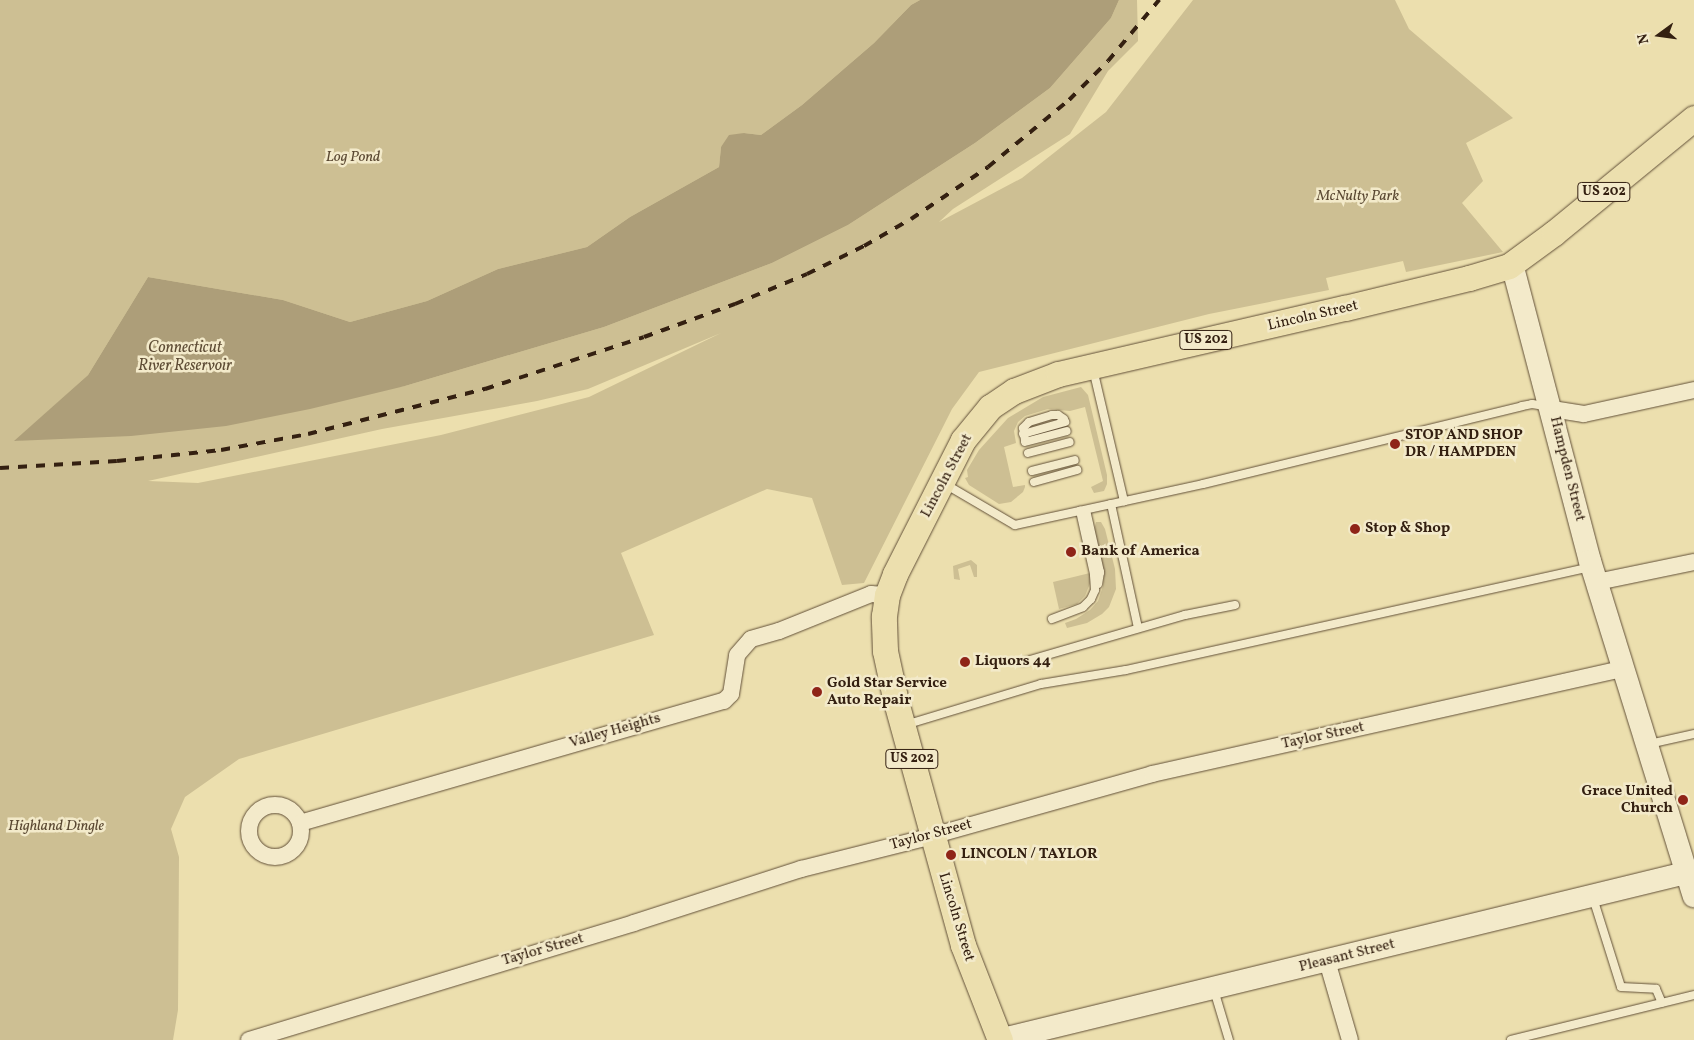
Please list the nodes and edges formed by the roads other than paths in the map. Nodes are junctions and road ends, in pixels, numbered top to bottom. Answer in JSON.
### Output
{"nodes":[{"id":1,"x":1694,"y":118,"type":"edge"},
{"id":2,"x":1512,"y":264,"type":"junction"},
{"id":3,"x":1092,"y":366,"type":"junction"},
{"id":4,"x":1694,"y":390,"type":"edge"},
{"id":5,"x":1552,"y":409,"type":"junction"},
{"id":6,"x":1064,"y":420,"type":"dead end"},
{"id":7,"x":1068,"y":431,"type":"dead end"},
{"id":8,"x":1070,"y":442,"type":"dead end"},
{"id":9,"x":1028,"y":453,"type":"dead end"},
{"id":10,"x":1075,"y":460,"type":"dead end"},
{"id":11,"x":1077,"y":470,"type":"dead end"},
{"id":12,"x":1032,"y":471,"type":"dead end"},
{"id":13,"x":942,"y":481,"type":"junction"},
{"id":14,"x":1034,"y":482,"type":"dead end"},
{"id":15,"x":1124,"y":501,"type":"junction"},
{"id":16,"x":1111,"y":504,"type":"junction"},
{"id":17,"x":1083,"y":510,"type":"junction"},
{"id":18,"x":1694,"y":562,"type":"edge"},
{"id":19,"x":1594,"y":574,"type":"junction"},
{"id":20,"x":887,"y":595,"type":"junction"},
{"id":21,"x":1235,"y":605,"type":"dead end"},
{"id":22,"x":1052,"y":619,"type":"dead end"},
{"id":23,"x":1138,"y":628,"type":"junction"},
{"id":24,"x":1023,"y":662,"type":"dead end"},
{"id":25,"x":1623,"y":669,"type":"junction"},
{"id":26,"x":903,"y":725,"type":"junction"},
{"id":27,"x":1694,"y":734,"type":"edge"},
{"id":28,"x":1647,"y":745,"type":"junction"},
{"id":29,"x":300,"y":823,"type":"dead end"},
{"id":30,"x":932,"y":836,"type":"junction"},
{"id":31,"x":1690,"y":872,"type":"edge"},
{"id":32,"x":1593,"y":896,"type":"junction"},
{"id":33,"x":1694,"y":896,"type":"edge"},
{"id":34,"x":1327,"y":961,"type":"junction"},
{"id":35,"x":1214,"y":988,"type":"junction"},
{"id":36,"x":1694,"y":995,"type":"edge"},
{"id":37,"x":1662,"y":1003,"type":"junction"},
{"id":38,"x":249,"y":1040,"type":"edge"},
{"id":39,"x":1000,"y":1040,"type":"edge"},
{"id":40,"x":1229,"y":1040,"type":"edge"},
{"id":41,"x":1350,"y":1040,"type":"edge"},
{"id":42,"x":1511,"y":1040,"type":"edge"}],
"edges":[{"from":1,"to":2,"type":"main road","number":"US 202"},
{"from":2,"to":3,"type":"main road","name":"Lincoln Street","number":"US 202"},
{"from":2,"to":5,"type":"street","name":"Hampden Street"},
{"from":3,"to":13,"type":"main road","name":"Lincoln Street","number":"US 202"},
{"from":3,"to":15,"type":"lane"},
{"from":4,"to":5,"type":"street"},
{"from":5,"to":15,"type":"lane"},
{"from":5,"to":19,"type":"street","name":"Hampden Street"},
{"from":6,"to":7,"type":"lane"},
{"from":8,"to":9,"type":"lane"},
{"from":10,"to":12,"type":"lane"},
{"from":11,"to":14,"type":"lane"},
{"from":13,"to":17,"type":"lane"},
{"from":13,"to":20,"type":"main road","name":"Lincoln Street","number":"US 202"},
{"from":15,"to":16,"type":"lane"},
{"from":16,"to":17,"type":"lane"},
{"from":16,"to":23,"type":"lane"},
{"from":17,"to":22,"type":"lane"},
{"from":18,"to":19,"type":"street"},
{"from":19,"to":25,"type":"street","name":"Hampden Street"},
{"from":19,"to":26,"type":"lane"},
{"from":20,"to":26,"type":"main road","name":"Lincoln Street","number":"US 202"},
{"from":20,"to":29,"type":"street","name":"Valley Heights"},
{"from":21,"to":23,"type":"lane"},
{"from":23,"to":24,"type":"lane"},
{"from":25,"to":28,"type":"street","name":"Hampden Street"},
{"from":25,"to":30,"type":"street","name":"Taylor Street"},
{"from":26,"to":30,"type":"main road","name":"Lincoln Street","number":"US 202"},
{"from":27,"to":28,"type":"lane"},
{"from":28,"to":31,"type":"street","name":"Hampden Street"},
{"from":30,"to":38,"type":"street","name":"Taylor Street"},
{"from":30,"to":39,"type":"main road","name":"Lincoln Street","number":"US 202"},
{"from":31,"to":32,"type":"street","name":"Pleasant Street"},
{"from":31,"to":33,"type":"street","name":"Hampden Street"},
{"from":32,"to":34,"type":"street","name":"Pleasant Street"},
{"from":32,"to":37,"type":"lane"},
{"from":34,"to":35,"type":"street","name":"Pleasant Street"},
{"from":34,"to":41,"type":"street"},
{"from":35,"to":39,"type":"street","name":"Pleasant Street"},
{"from":35,"to":40,"type":"lane"},
{"from":36,"to":37,"type":"lane"},
{"from":37,"to":42,"type":"lane"}]}
